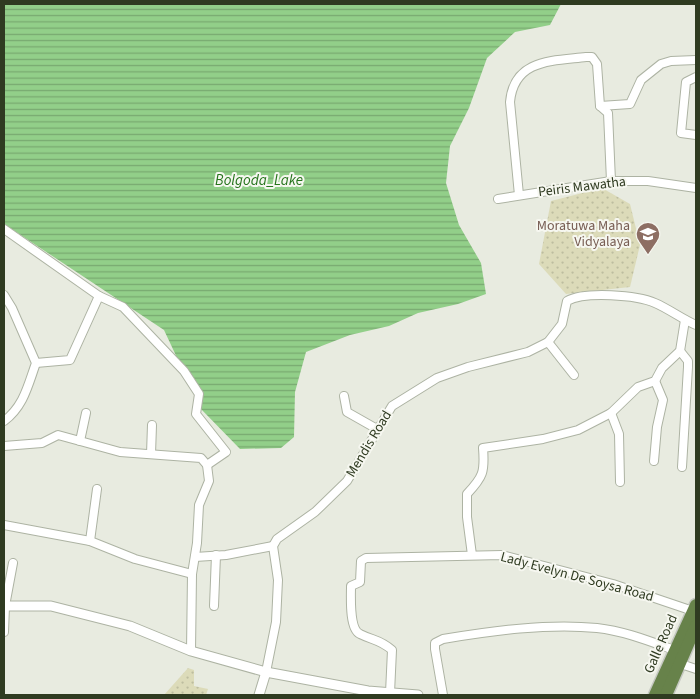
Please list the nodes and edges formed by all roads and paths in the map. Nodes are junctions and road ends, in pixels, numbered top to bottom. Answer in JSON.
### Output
{"nodes":[{"id":1,"x":696,"y":60,"type":"edge"},
{"id":2,"x":696,"y":77,"type":"edge"},
{"id":3,"x":600,"y":106,"type":"junction"},
{"id":4,"x":696,"y":135,"type":"edge"},
{"id":5,"x":611,"y":181,"type":"junction"},
{"id":6,"x":696,"y":188,"type":"edge"},
{"id":7,"x":520,"y":195,"type":"junction"},
{"id":8,"x":498,"y":199,"type":"dead end"},
{"id":9,"x":4,"y":229,"type":"edge"},
{"id":10,"x":4,"y":295,"type":"edge"},
{"id":11,"x":99,"y":296,"type":"junction"},
{"id":12,"x":685,"y":320,"type":"junction"},
{"id":13,"x":696,"y":325,"type":"edge"},
{"id":14,"x":548,"y":342,"type":"junction"},
{"id":15,"x":680,"y":351,"type":"junction"},
{"id":16,"x":36,"y":363,"type":"junction"},
{"id":17,"x":574,"y":375,"type":"dead end"},
{"id":18,"x":655,"y":381,"type":"junction"},
{"id":19,"x":344,"y":396,"type":"dead end"},
{"id":20,"x":86,"y":413,"type":"dead end"},
{"id":21,"x":611,"y":413,"type":"junction"},
{"id":22,"x":4,"y":421,"type":"edge"},
{"id":23,"x":152,"y":425,"type":"dead end"},
{"id":24,"x":377,"y":429,"type":"junction"},
{"id":25,"x":80,"y":441,"type":"junction"},
{"id":26,"x":4,"y":446,"type":"edge"},
{"id":27,"x":151,"y":454,"type":"junction"},
{"id":28,"x":654,"y":461,"type":"dead end"},
{"id":29,"x":207,"y":465,"type":"junction"},
{"id":30,"x":682,"y":467,"type":"dead end"},
{"id":31,"x":620,"y":482,"type":"dead end"},
{"id":32,"x":97,"y":489,"type":"dead end"},
{"id":33,"x":4,"y":525,"type":"edge"},
{"id":34,"x":90,"y":541,"type":"junction"},
{"id":35,"x":273,"y":546,"type":"junction"},
{"id":36,"x":216,"y":555,"type":"junction"},
{"id":37,"x":472,"y":555,"type":"junction"},
{"id":38,"x":195,"y":557,"type":"junction"},
{"id":39,"x":13,"y":563,"type":"dead end"},
{"id":40,"x":192,"y":574,"type":"junction"},
{"id":41,"x":5,"y":606,"type":"edge"},
{"id":42,"x":214,"y":606,"type":"dead end"},
{"id":43,"x":695,"y":609,"type":"edge"},
{"id":44,"x":4,"y":632,"type":"edge"},
{"id":45,"x":695,"y":632,"type":"edge"},
{"id":46,"x":674,"y":650,"type":"junction"},
{"id":47,"x":191,"y":651,"type":"junction"},
{"id":48,"x":681,"y":664,"type":"junction"},
{"id":49,"x":696,"y":669,"type":"edge"},
{"id":50,"x":266,"y":672,"type":"junction"},
{"id":51,"x":368,"y":693,"type":"edge"},
{"id":52,"x":390,"y":693,"type":"junction"},
{"id":53,"x":259,"y":695,"type":"edge"},
{"id":54,"x":418,"y":695,"type":"edge"},
{"id":55,"x":443,"y":695,"type":"edge"},
{"id":56,"x":655,"y":695,"type":"edge"},
{"id":57,"x":666,"y":695,"type":"edge"}],
"edges":[{"from":1,"to":3,"type":"street"},
{"from":2,"to":4,"type":"street"},
{"from":3,"to":5,"type":"street"},
{"from":3,"to":7,"type":"street"},
{"from":5,"to":6,"type":"street","name":"Peiris Mawatha"},
{"from":5,"to":7,"type":"street","name":"Peiris Mawatha"},
{"from":7,"to":8,"type":"street","name":"Peiris Mawatha"},
{"from":9,"to":11,"type":"street"},
{"from":10,"to":16,"type":"street"},
{"from":11,"to":16,"type":"street"},
{"from":11,"to":29,"type":"street"},
{"from":12,"to":13,"type":"street"},
{"from":12,"to":14,"type":"street","name":"Mendis Road"},
{"from":12,"to":15,"type":"street"},
{"from":14,"to":17,"type":"street"},
{"from":14,"to":24,"type":"street","name":"Mendis Road"},
{"from":15,"to":18,"type":"street"},
{"from":15,"to":30,"type":"street"},
{"from":16,"to":22,"type":"street"},
{"from":18,"to":21,"type":"street"},
{"from":18,"to":28,"type":"street"},
{"from":19,"to":24,"type":"street"},
{"from":20,"to":25,"type":"street"},
{"from":21,"to":31,"type":"street"},
{"from":21,"to":37,"type":"street"},
{"from":23,"to":27,"type":"street"},
{"from":24,"to":35,"type":"street","name":"Mendis Road"},
{"from":25,"to":26,"type":"street"},
{"from":25,"to":27,"type":"street"},
{"from":27,"to":29,"type":"street"},
{"from":29,"to":38,"type":"street"},
{"from":32,"to":34,"type":"street"},
{"from":33,"to":34,"type":"street"},
{"from":34,"to":40,"type":"street"},
{"from":35,"to":36,"type":"street"},
{"from":35,"to":50,"type":"street"},
{"from":36,"to":38,"type":"street"},
{"from":36,"to":42,"type":"street"},
{"from":37,"to":43,"type":"street","name":"Lady Evelyn De Soysa Road"},
{"from":37,"to":52,"type":"street","name":"Lady Evelyn De Soysa Road"},
{"from":38,"to":40,"type":"street"},
{"from":39,"to":41,"type":"street"},
{"from":40,"to":47,"type":"street"},
{"from":41,"to":44,"type":"street"},
{"from":41,"to":47,"type":"street"},
{"from":43,"to":46,"type":"highway","name":"Galle Road"},
{"from":45,"to":48,"type":"highway","name":"Galle Road"},
{"from":46,"to":55,"type":"street"},
{"from":46,"to":56,"type":"highway","name":"Galle Road"},
{"from":47,"to":50,"type":"street"},
{"from":48,"to":49,"type":"street"},
{"from":48,"to":57,"type":"highway","name":"Galle Road"},
{"from":50,"to":51,"type":"street"},
{"from":50,"to":53,"type":"street"},
{"from":51,"to":52,"type":"street"},
{"from":52,"to":54,"type":"street"}]}
